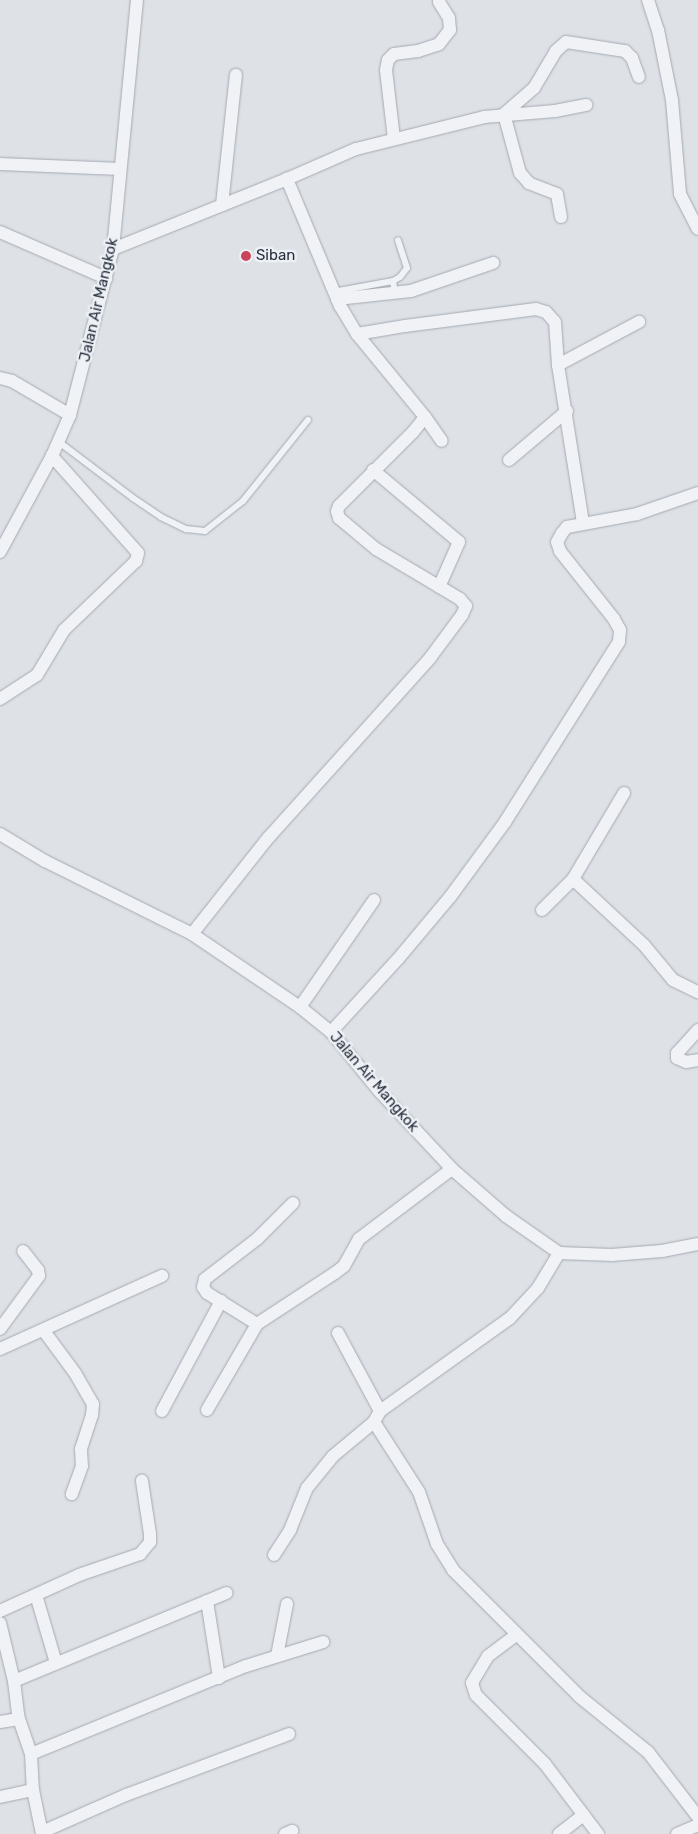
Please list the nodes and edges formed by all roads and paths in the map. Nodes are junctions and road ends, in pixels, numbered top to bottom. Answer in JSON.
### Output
{"nodes":[{"id":1,"x":137,"y":0,"type":"edge"},
{"id":2,"x":648,"y":0,"type":"edge"},
{"id":3,"x":439,"y":2,"type":"dead end"},
{"id":4,"x":236,"y":75,"type":"dead end"},
{"id":5,"x":639,"y":77,"type":"dead end"},
{"id":6,"x":586,"y":105,"type":"dead end"},
{"id":7,"x":504,"y":114,"type":"junction"},
{"id":8,"x":394,"y":139,"type":"junction"},
{"id":9,"x":0,"y":164,"type":"edge"},
{"id":10,"x":120,"y":169,"type":"junction"},
{"id":11,"x":287,"y":179,"type":"junction"},
{"id":12,"x":222,"y":205,"type":"junction"},
{"id":13,"x":561,"y":218,"type":"dead end"},
{"id":14,"x":698,"y":229,"type":"edge"},
{"id":15,"x":0,"y":232,"type":"edge"},
{"id":16,"x":398,"y":240,"type":"dead end"},
{"id":17,"x":113,"y":249,"type":"junction"},
{"id":18,"x":493,"y":263,"type":"dead end"},
{"id":19,"x":106,"y":278,"type":"junction"},
{"id":20,"x":394,"y":287,"type":"junction"},
{"id":21,"x":335,"y":295,"type":"junction"},
{"id":22,"x":639,"y":322,"type":"dead end"},
{"id":23,"x":358,"y":334,"type":"junction"},
{"id":24,"x":558,"y":365,"type":"junction"},
{"id":25,"x":0,"y":378,"type":"edge"},
{"id":26,"x":567,"y":412,"type":"junction"},
{"id":27,"x":70,"y":415,"type":"junction"},
{"id":28,"x":426,"y":417,"type":"junction"},
{"id":29,"x":308,"y":420,"type":"dead end"},
{"id":30,"x":442,"y":441,"type":"dead end"},
{"id":31,"x":59,"y":442,"type":"junction"},
{"id":32,"x":52,"y":456,"type":"junction"},
{"id":33,"x":509,"y":460,"type":"dead end"},
{"id":34,"x":373,"y":470,"type":"junction"},
{"id":35,"x":698,"y":493,"type":"edge"},
{"id":36,"x":583,"y":523,"type":"junction"},
{"id":37,"x":5,"y":530,"type":"edge"},
{"id":38,"x":0,"y":552,"type":"edge"},
{"id":39,"x":439,"y":586,"type":"junction"},
{"id":40,"x":0,"y":699,"type":"edge"},
{"id":41,"x":624,"y":793,"type":"dead end"},
{"id":42,"x":0,"y":834,"type":"edge"},
{"id":43,"x":573,"y":879,"type":"junction"},
{"id":44,"x":374,"y":900,"type":"dead end"},
{"id":45,"x":542,"y":910,"type":"dead end"},
{"id":46,"x":192,"y":934,"type":"junction"},
{"id":47,"x":698,"y":992,"type":"edge"},
{"id":48,"x":300,"y":1007,"type":"junction"},
{"id":49,"x":698,"y":1030,"type":"edge"},
{"id":50,"x":331,"y":1032,"type":"junction"},
{"id":51,"x":698,"y":1060,"type":"edge"},
{"id":52,"x":452,"y":1169,"type":"junction"},
{"id":53,"x":293,"y":1203,"type":"dead end"},
{"id":54,"x":698,"y":1244,"type":"edge"},
{"id":55,"x":23,"y":1251,"type":"dead end"},
{"id":56,"x":559,"y":1253,"type":"junction"},
{"id":57,"x":162,"y":1276,"type":"dead end"},
{"id":58,"x":221,"y":1301,"type":"junction"},
{"id":59,"x":257,"y":1324,"type":"junction"},
{"id":60,"x":0,"y":1329,"type":"edge"},
{"id":61,"x":44,"y":1331,"type":"junction"},
{"id":62,"x":338,"y":1333,"type":"dead end"},
{"id":63,"x":0,"y":1349,"type":"edge"},
{"id":64,"x":207,"y":1410,"type":"dead end"},
{"id":65,"x":162,"y":1411,"type":"dead end"},
{"id":66,"x":377,"y":1416,"type":"junction"},
{"id":67,"x":142,"y":1480,"type":"dead end"},
{"id":68,"x":72,"y":1494,"type":"dead end"},
{"id":69,"x":274,"y":1555,"type":"dead end"},
{"id":70,"x":226,"y":1594,"type":"dead end"},
{"id":71,"x":36,"y":1596,"type":"junction"},
{"id":72,"x":207,"y":1601,"type":"junction"},
{"id":73,"x":287,"y":1604,"type":"dead end"},
{"id":74,"x":0,"y":1611,"type":"edge"},
{"id":75,"x":0,"y":1623,"type":"edge"},
{"id":76,"x":516,"y":1635,"type":"junction"},
{"id":77,"x":2,"y":1640,"type":"edge"},
{"id":78,"x":323,"y":1642,"type":"dead end"},
{"id":79,"x":277,"y":1656,"type":"junction"},
{"id":80,"x":56,"y":1664,"type":"junction"},
{"id":81,"x":219,"y":1678,"type":"junction"},
{"id":82,"x":14,"y":1681,"type":"junction"},
{"id":83,"x":20,"y":1719,"type":"junction"},
{"id":84,"x":0,"y":1722,"type":"edge"},
{"id":85,"x":289,"y":1734,"type":"dead end"},
{"id":86,"x":31,"y":1754,"type":"junction"},
{"id":87,"x":33,"y":1790,"type":"junction"},
{"id":88,"x":0,"y":1797,"type":"edge"},
{"id":89,"x":583,"y":1815,"type":"junction"},
{"id":90,"x":698,"y":1817,"type":"edge"},
{"id":91,"x":698,"y":1825,"type":"edge"},
{"id":92,"x":42,"y":1833,"type":"edge"},
{"id":93,"x":559,"y":1834,"type":"edge"},
{"id":94,"x":598,"y":1834,"type":"edge"},
{"id":95,"x":677,"y":1834,"type":"edge"}],
"edges":[{"from":1,"to":10,"type":"street","name":"Jalan Air Mangkok"},
{"from":2,"to":14,"type":"street"},
{"from":3,"to":8,"type":"street"},
{"from":4,"to":12,"type":"street"},
{"from":5,"to":7,"type":"street"},
{"from":6,"to":7,"type":"street"},
{"from":7,"to":8,"type":"street"},
{"from":7,"to":13,"type":"street"},
{"from":8,"to":11,"type":"street"},
{"from":9,"to":10,"type":"street"},
{"from":10,"to":17,"type":"street","name":"Jalan Air Mangkok"},
{"from":11,"to":12,"type":"street"},
{"from":11,"to":21,"type":"street"},
{"from":12,"to":17,"type":"street"},
{"from":15,"to":19,"type":"street"},
{"from":16,"to":20,"type":"lane"},
{"from":17,"to":19,"type":"street","name":"Jalan Air Mangkok"},
{"from":18,"to":20,"type":"street"},
{"from":19,"to":27,"type":"street","name":"Jalan Air Mangkok"},
{"from":20,"to":21,"type":"street"},
{"from":21,"to":23,"type":"street"},
{"from":22,"to":24,"type":"street"},
{"from":23,"to":24,"type":"street"},
{"from":23,"to":28,"type":"street"},
{"from":24,"to":26,"type":"street"},
{"from":25,"to":27,"type":"street"},
{"from":26,"to":33,"type":"street"},
{"from":26,"to":36,"type":"street"},
{"from":27,"to":31,"type":"street","name":"Jalan Air Mangkok"},
{"from":28,"to":30,"type":"street"},
{"from":28,"to":34,"type":"street"},
{"from":29,"to":31,"type":"lane"},
{"from":31,"to":32,"type":"street","name":"Jalan Air Mangkok"},
{"from":32,"to":37,"type":"street","name":"Jalan Air Mangkok"},
{"from":32,"to":40,"type":"street"},
{"from":34,"to":39,"type":"street"},
{"from":34,"to":39,"type":"street"},
{"from":35,"to":36,"type":"street"},
{"from":36,"to":50,"type":"street"},
{"from":37,"to":38,"type":"street","name":"Jalan Air Mangkok"},
{"from":39,"to":46,"type":"street"},
{"from":41,"to":43,"type":"street"},
{"from":42,"to":46,"type":"street","name":"Jalan Air Mangkok"},
{"from":43,"to":45,"type":"street"},
{"from":43,"to":47,"type":"street"},
{"from":44,"to":48,"type":"street"},
{"from":46,"to":48,"type":"street","name":"Jalan Air Mangkok"},
{"from":48,"to":50,"type":"street","name":"Jalan Air Mangkok"},
{"from":49,"to":51,"type":"street"},
{"from":50,"to":52,"type":"street","name":"Jalan Air Mangkok"},
{"from":52,"to":56,"type":"street","name":"Jalan Air Mangkok"},
{"from":52,"to":59,"type":"street"},
{"from":53,"to":58,"type":"street"},
{"from":54,"to":56,"type":"street"},
{"from":55,"to":60,"type":"street"},
{"from":56,"to":66,"type":"street"},
{"from":57,"to":61,"type":"street"},
{"from":58,"to":59,"type":"street"},
{"from":58,"to":65,"type":"street"},
{"from":59,"to":64,"type":"street"},
{"from":61,"to":63,"type":"street"},
{"from":61,"to":68,"type":"street"},
{"from":62,"to":66,"type":"street"},
{"from":66,"to":69,"type":"street"},
{"from":66,"to":76,"type":"street"},
{"from":67,"to":71,"type":"street"},
{"from":70,"to":72,"type":"street"},
{"from":71,"to":74,"type":"street"},
{"from":71,"to":80,"type":"street"},
{"from":72,"to":80,"type":"street"},
{"from":72,"to":81,"type":"street"},
{"from":73,"to":79,"type":"street"},
{"from":75,"to":77,"type":"street"},
{"from":76,"to":89,"type":"street"},
{"from":76,"to":90,"type":"street"},
{"from":77,"to":82,"type":"street"},
{"from":78,"to":79,"type":"street"},
{"from":79,"to":81,"type":"street"},
{"from":80,"to":82,"type":"street"},
{"from":81,"to":86,"type":"street"},
{"from":82,"to":83,"type":"street"},
{"from":83,"to":84,"type":"street"},
{"from":83,"to":86,"type":"street"},
{"from":85,"to":92,"type":"street"},
{"from":86,"to":87,"type":"street"},
{"from":87,"to":88,"type":"street"},
{"from":87,"to":92,"type":"street"},
{"from":89,"to":93,"type":"street"},
{"from":89,"to":94,"type":"street"},
{"from":91,"to":95,"type":"street"}]}
